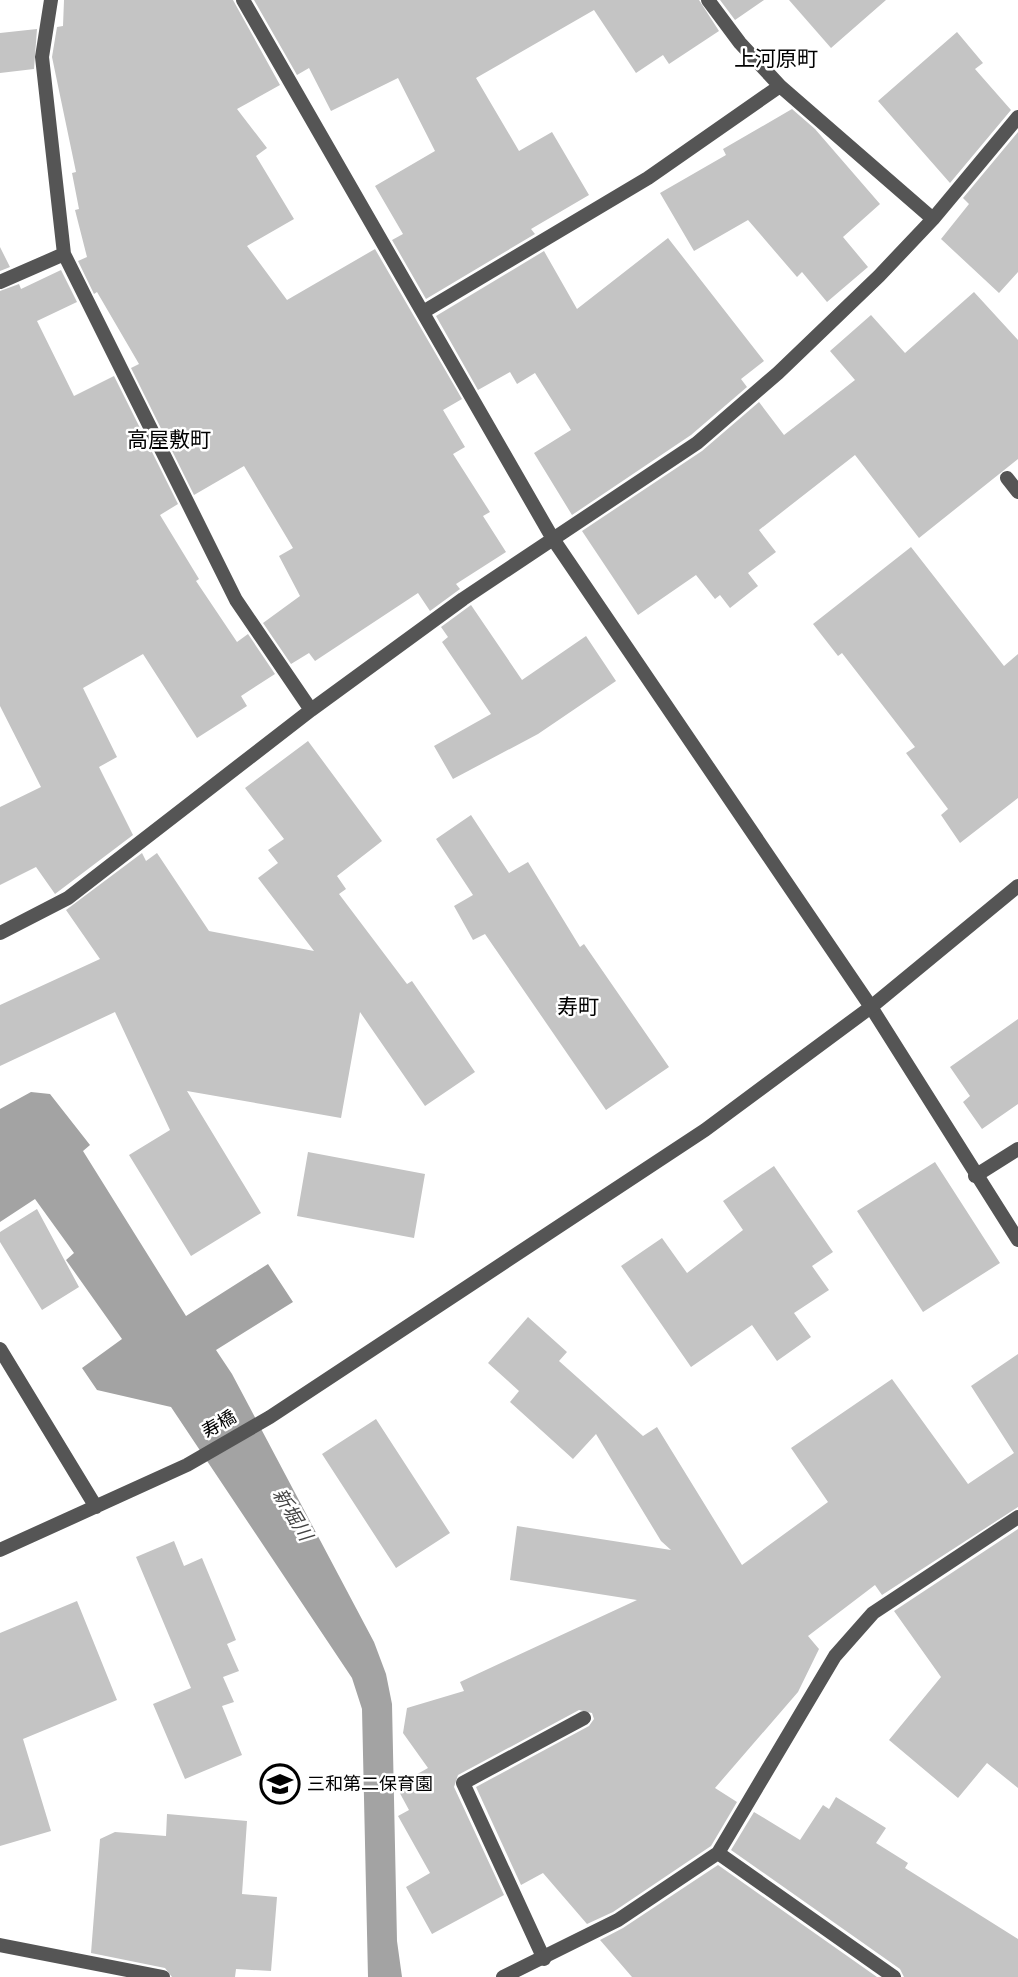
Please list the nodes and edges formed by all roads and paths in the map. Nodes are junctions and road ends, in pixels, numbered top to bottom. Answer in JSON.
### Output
{"nodes":[{"id":1,"x":51,"y":0,"type":"edge"},
{"id":2,"x":243,"y":0,"type":"edge"},
{"id":3,"x":708,"y":0,"type":"edge"},
{"id":4,"x":780,"y":86,"type":"junction"},
{"id":5,"x":1018,"y":117,"type":"edge"},
{"id":6,"x":933,"y":219,"type":"junction"},
{"id":7,"x":64,"y":254,"type":"junction"},
{"id":8,"x":0,"y":282,"type":"edge"},
{"id":9,"x":423,"y":312,"type":"junction"},
{"id":10,"x":1007,"y":478,"type":"dead end"},
{"id":11,"x":1018,"y":492,"type":"edge"},
{"id":12,"x":553,"y":539,"type":"junction"},
{"id":13,"x":311,"y":710,"type":"junction"},
{"id":14,"x":1018,"y":886,"type":"edge"},
{"id":15,"x":0,"y":933,"type":"edge"},
{"id":16,"x":872,"y":1007,"type":"junction"},
{"id":17,"x":1018,"y":1149,"type":"edge"},
{"id":18,"x":975,"y":1176,"type":"junction"},
{"id":19,"x":1018,"y":1240,"type":"edge"},
{"id":20,"x":0,"y":1349,"type":"edge"},
{"id":21,"x":96,"y":1507,"type":"junction"},
{"id":22,"x":1018,"y":1517,"type":"edge"},
{"id":23,"x":0,"y":1550,"type":"edge"},
{"id":24,"x":584,"y":1718,"type":"dead end"},
{"id":25,"x":718,"y":1853,"type":"junction"},
{"id":26,"x":0,"y":1945,"type":"edge"},
{"id":27,"x":544,"y":1959,"type":"junction"},
{"id":28,"x":163,"y":1977,"type":"edge"},
{"id":29,"x":503,"y":1977,"type":"edge"},
{"id":30,"x":894,"y":1977,"type":"edge"}],
"edges":[{"from":1,"to":7,"type":"street"},
{"from":2,"to":9,"type":"street"},
{"from":3,"to":4,"type":"street"},
{"from":4,"to":6,"type":"street"},
{"from":4,"to":9,"type":"street"},
{"from":5,"to":6,"type":"street"},
{"from":6,"to":12,"type":"street"},
{"from":7,"to":8,"type":"street"},
{"from":7,"to":13,"type":"street"},
{"from":9,"to":12,"type":"street"},
{"from":10,"to":11,"type":"street"},
{"from":12,"to":13,"type":"street"},
{"from":12,"to":16,"type":"street"},
{"from":13,"to":15,"type":"street"},
{"from":14,"to":16,"type":"street","name":"寿橋"},
{"from":16,"to":18,"type":"street"},
{"from":16,"to":21,"type":"street","name":"寿橋"},
{"from":17,"to":18,"type":"street"},
{"from":18,"to":19,"type":"street"},
{"from":20,"to":21,"type":"street"},
{"from":21,"to":23,"type":"street","name":"寿橋"},
{"from":22,"to":25,"type":"street"},
{"from":24,"to":27,"type":"street"},
{"from":25,"to":27,"type":"street"},
{"from":25,"to":30,"type":"street"},
{"from":26,"to":28,"type":"street"},
{"from":27,"to":29,"type":"street"}]}
